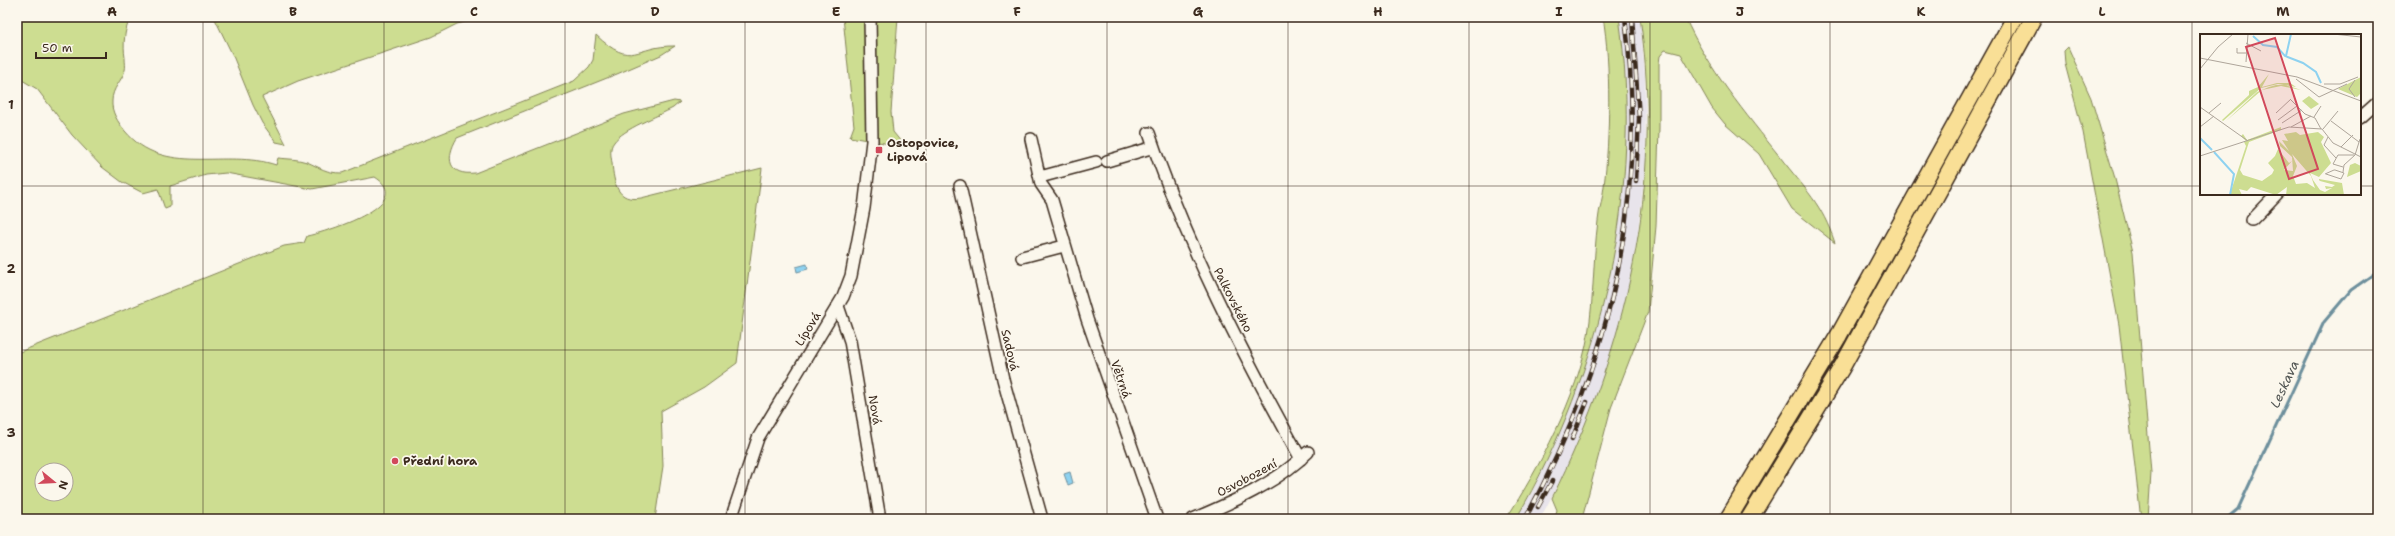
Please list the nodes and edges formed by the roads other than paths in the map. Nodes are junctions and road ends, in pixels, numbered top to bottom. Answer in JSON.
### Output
{"nodes":[{"id":1,"x":870,"y":17,"type":"edge"},
{"id":2,"x":2015,"y":17,"type":"edge"},
{"id":3,"x":2034,"y":17,"type":"edge"},
{"id":4,"x":2378,"y":102,"type":"edge"},
{"id":5,"x":2361,"y":117,"type":"edge"},
{"id":6,"x":1149,"y":133,"type":"dead end"},
{"id":7,"x":1031,"y":139,"type":"dead end"},
{"id":8,"x":1154,"y":147,"type":"junction"},
{"id":9,"x":1040,"y":177,"type":"junction"},
{"id":10,"x":960,"y":186,"type":"dead end"},
{"id":11,"x":2276,"y":195,"type":"edge"},
{"id":12,"x":2252,"y":220,"type":"dead end"},
{"id":13,"x":1064,"y":246,"type":"junction"},
{"id":14,"x":1022,"y":257,"type":"dead end"},
{"id":15,"x":838,"y":306,"type":"junction"},
{"id":16,"x":1770,"y":453,"type":"junction"},
{"id":17,"x":1304,"y":456,"type":"joint"},
{"id":18,"x":731,"y":519,"type":"edge"},
{"id":19,"x":880,"y":519,"type":"edge"},
{"id":20,"x":1042,"y":519,"type":"edge"},
{"id":21,"x":1156,"y":519,"type":"edge"},
{"id":22,"x":1193,"y":519,"type":"edge"},
{"id":23,"x":1721,"y":519,"type":"edge"},
{"id":24,"x":1728,"y":519,"type":"edge"},
{"id":25,"x":1749,"y":519,"type":"edge"}],
"edges":[{"from":1,"to":15,"type":"street","name":"Lípová"},
{"from":2,"to":16,"type":"highway"},
{"from":3,"to":25,"type":"highway"},
{"from":4,"to":5,"type":"street"},
{"from":6,"to":8,"type":"street","name":"Palkovského"},
{"from":7,"to":9,"type":"street","name":"Větrná"},
{"from":8,"to":9,"type":"street"},
{"from":8,"to":17,"type":"street","name":"Palkovského"},
{"from":9,"to":13,"type":"street","name":"Větrná"},
{"from":10,"to":20,"type":"street","name":"Sadová"},
{"from":11,"to":12,"type":"street"},
{"from":13,"to":14,"type":"street"},
{"from":13,"to":21,"type":"street","name":"Větrná"},
{"from":15,"to":18,"type":"street","name":"Lípová"},
{"from":15,"to":19,"type":"street","name":"Nová"},
{"from":16,"to":23,"type":"highway"},
{"from":16,"to":24,"type":"highway"},
{"from":17,"to":22,"type":"street","name":"Osvobození"}]}
